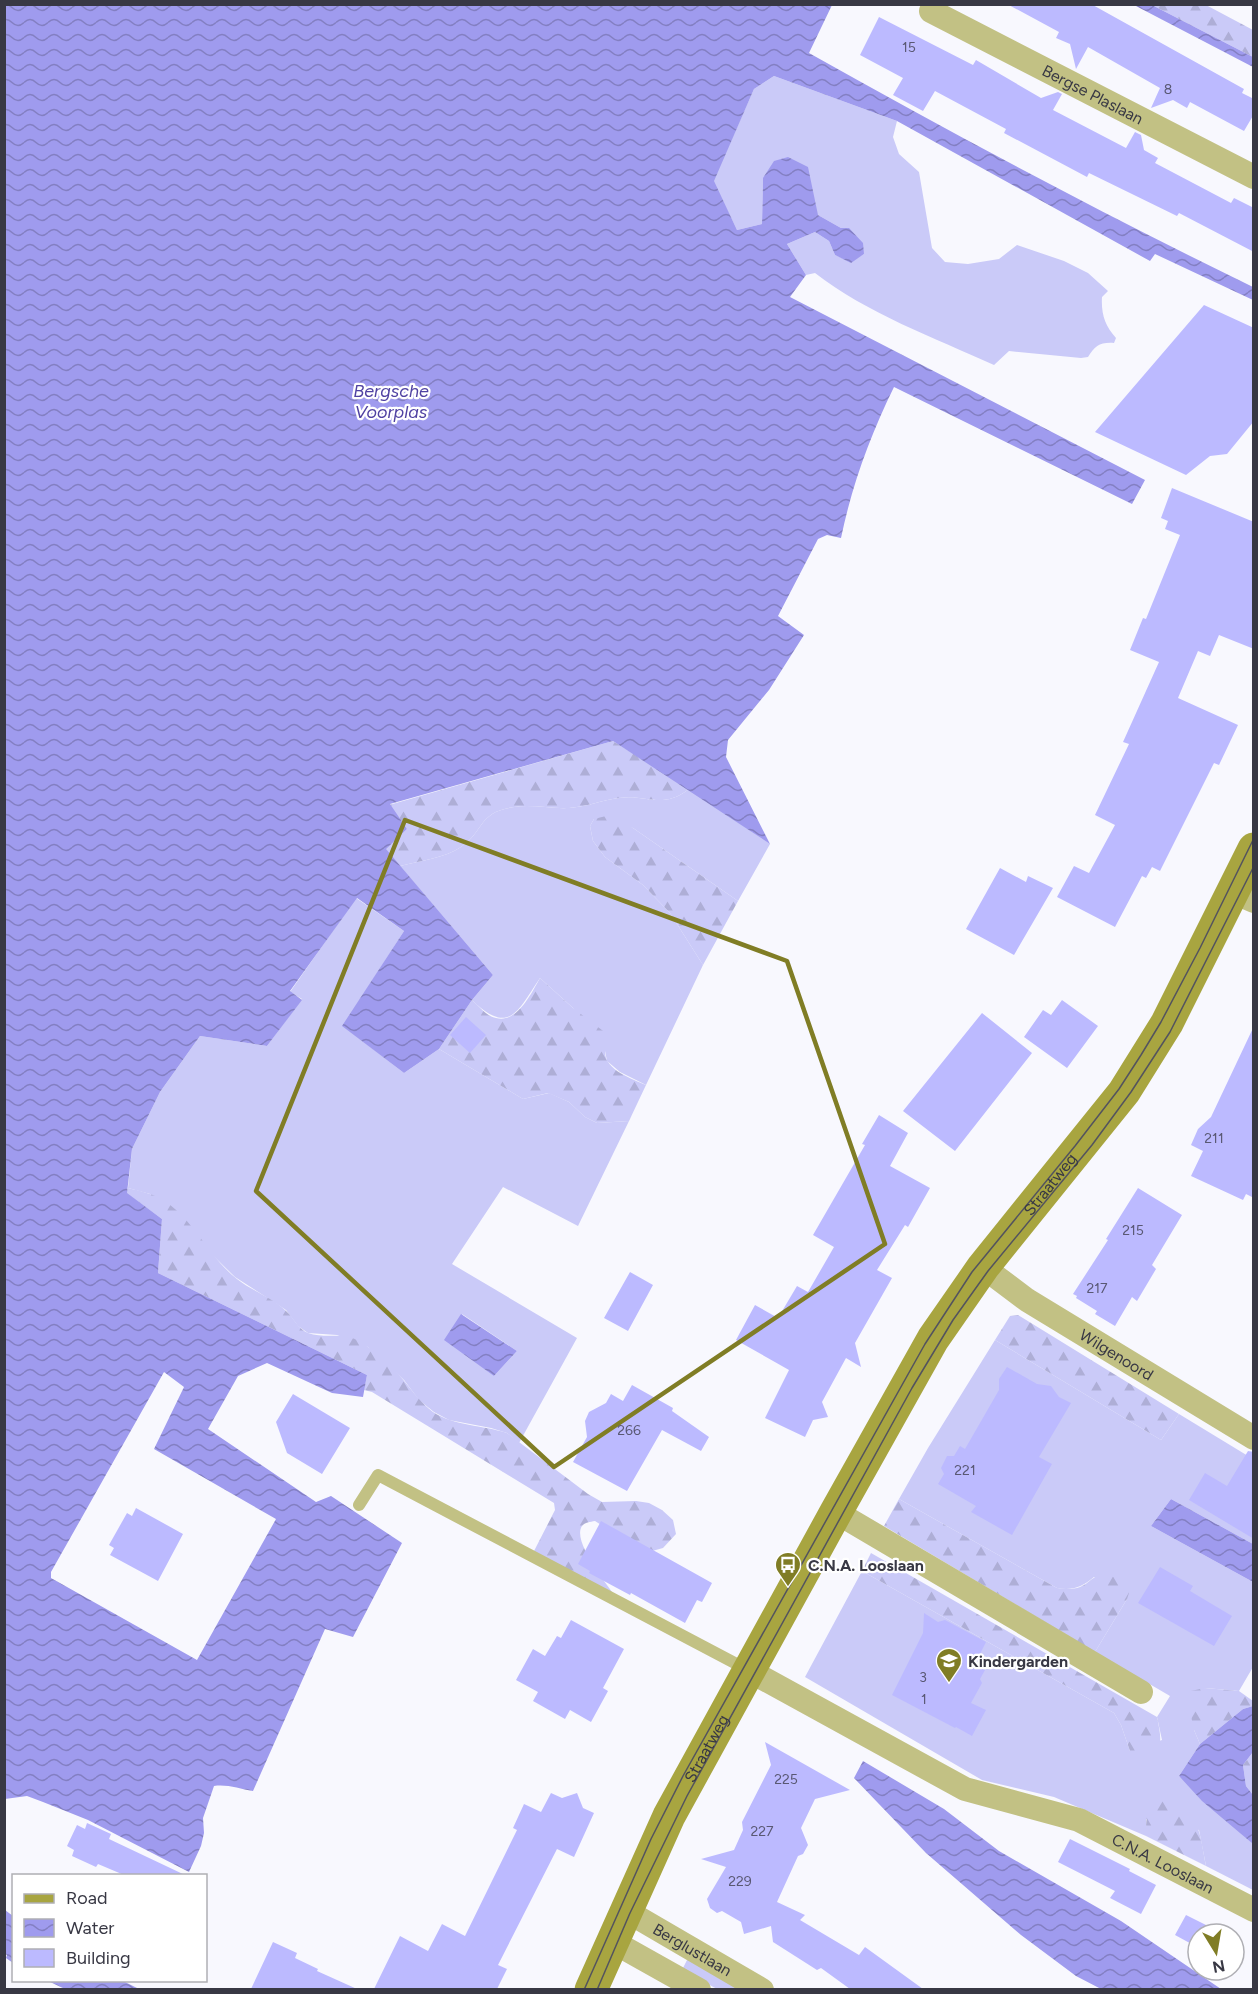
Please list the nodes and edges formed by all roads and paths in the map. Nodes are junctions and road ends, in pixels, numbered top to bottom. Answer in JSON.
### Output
{"nodes":[{"id":1,"x":931,"y":11,"type":"dead end"},
{"id":2,"x":1254,"y":177,"type":"edge"},
{"id":3,"x":1254,"y":849,"type":"edge"},
{"id":4,"x":1243,"y":896,"type":"edge"},
{"id":5,"x":983,"y":1267,"type":"junction"},
{"id":6,"x":1254,"y":1438,"type":"edge"},
{"id":7,"x":359,"y":1505,"type":"dead end"},
{"id":8,"x":836,"y":1512,"type":"junction"},
{"id":9,"x":748,"y":1670,"type":"junction"},
{"id":10,"x":1141,"y":1692,"type":"dead end"},
{"id":11,"x":627,"y":1906,"type":"junction"},
{"id":12,"x":1254,"y":1910,"type":"edge"},
{"id":13,"x":609,"y":1945,"type":"junction"},
{"id":14,"x":591,"y":1989,"type":"edge"},
{"id":15,"x":699,"y":1989,"type":"edge"},
{"id":16,"x":762,"y":1989,"type":"edge"}],
"edges":[{"from":1,"to":2,"type":"street","name":"Bergse Plaslaan"},
{"from":3,"to":4,"type":"street","name":"Straatweg"},
{"from":4,"to":5,"type":"street","name":"Straatweg"},
{"from":5,"to":6,"type":"street","name":"Wilgenoord"},
{"from":5,"to":8,"type":"street","name":"Straatweg"},
{"from":7,"to":9,"type":"lane"},
{"from":8,"to":9,"type":"street","name":"Straatweg"},
{"from":8,"to":10,"type":"street"},
{"from":9,"to":11,"type":"street","name":"Straatweg"},
{"from":9,"to":12,"type":"street","name":"C.N.A. Looslaan"},
{"from":11,"to":13,"type":"street","name":"Straatweg"},
{"from":11,"to":16,"type":"street","name":"Berglustlaan"},
{"from":13,"to":14,"type":"street","name":"Straatweg"},
{"from":13,"to":15,"type":"street","name":"Berglustlaan"}]}
